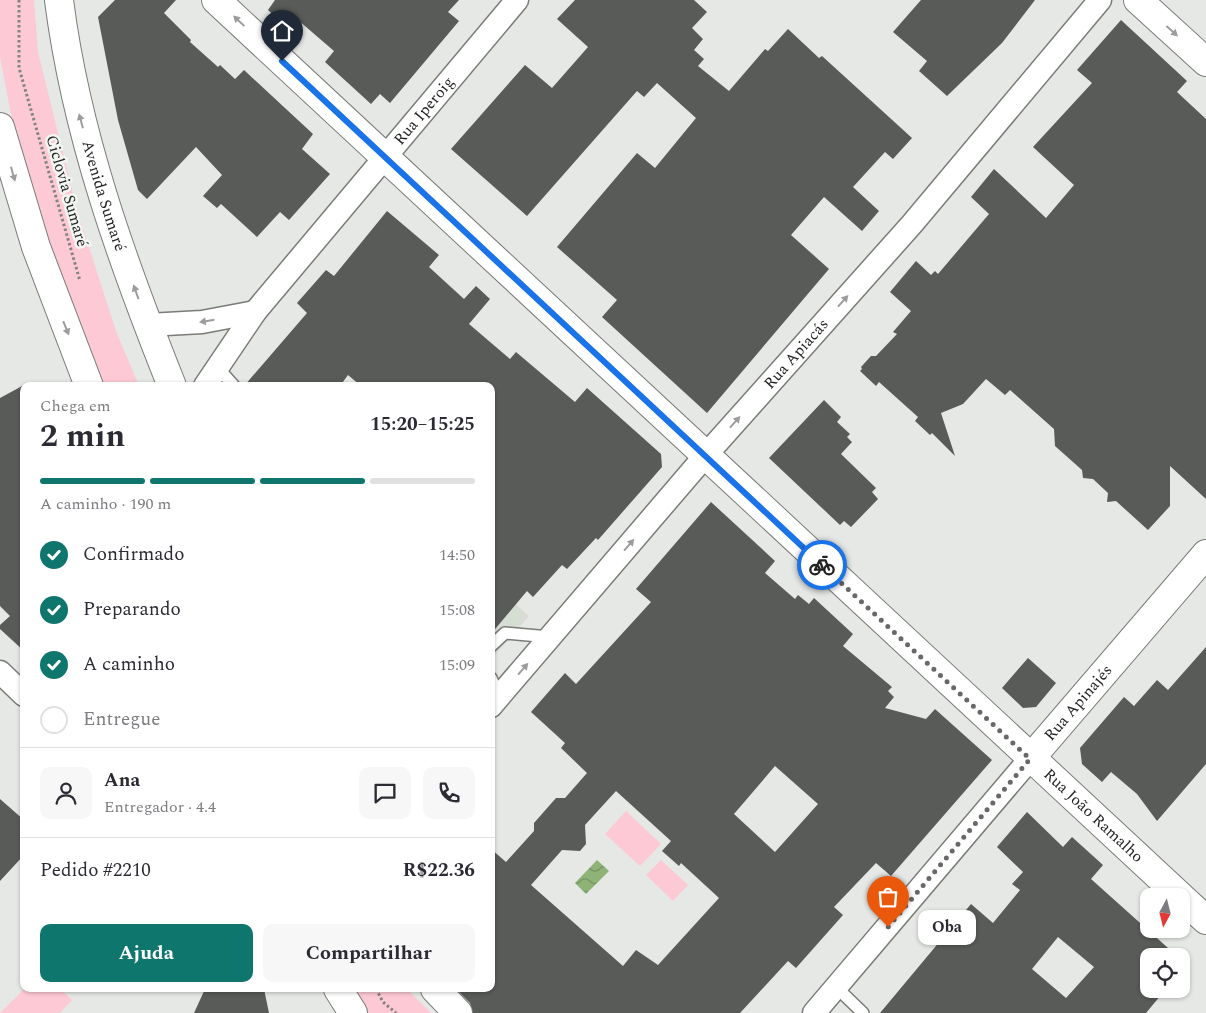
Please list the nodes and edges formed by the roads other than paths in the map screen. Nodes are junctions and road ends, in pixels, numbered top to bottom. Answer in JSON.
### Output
{"nodes":[{"id":1,"x":58,"y":0,"type":"edge"},
{"id":2,"x":216,"y":0,"type":"edge"},
{"id":3,"x":517,"y":0,"type":"edge"},
{"id":4,"x":1100,"y":0,"type":"edge"},
{"id":5,"x":1138,"y":0,"type":"edge"},
{"id":6,"x":1206,"y":62,"type":"edge"},
{"id":7,"x":0,"y":127,"type":"edge"},
{"id":8,"x":385,"y":157,"type":"junction"},
{"id":9,"x":255,"y":312,"type":"junction"},
{"id":10,"x":148,"y":325,"type":"junction"},
{"id":11,"x":218,"y":368,"type":"junction"},
{"id":12,"x":88,"y":382,"type":"edge"},
{"id":13,"x":170,"y":382,"type":"edge"},
{"id":14,"x":208,"y":382,"type":"edge"},
{"id":15,"x":230,"y":382,"type":"edge"},
{"id":16,"x":705,"y":456,"type":"junction"},
{"id":17,"x":1206,"y":554,"type":"edge"},
{"id":18,"x":550,"y":637,"type":"junction"},
{"id":19,"x":495,"y":642,"type":"edge"},
{"id":20,"x":0,"y":672,"type":"edge"},
{"id":21,"x":20,"y":691,"type":"edge"},
{"id":22,"x":495,"y":693,"type":"edge"},
{"id":23,"x":1030,"y":759,"type":"junction"},
{"id":24,"x":1171,"y":888,"type":"edge"},
{"id":25,"x":1190,"y":905,"type":"edge"},
{"id":26,"x":1206,"y":920,"type":"edge"},
{"id":27,"x":836,"y":987,"type":"junction"},
{"id":28,"x":437,"y":992,"type":"edge"},
{"id":29,"x":458,"y":1013,"type":"edge"},
{"id":30,"x":814,"y":1013,"type":"edge"},
{"id":31,"x":863,"y":1013,"type":"edge"}],
"edges":[{"from":10,"to":1,"type":"street","name":"Avenida Sumaré","one_way":true},
{"from":8,"to":2,"type":"street","name":"Rua João Ramalho","one_way":true},
{"from":3,"to":8,"type":"street","name":"Rua Iperoig"},
{"from":16,"to":4,"type":"street","name":"Rua Apiacás","one_way":true},
{"from":5,"to":6,"type":"street","one_way":true},
{"from":7,"to":12,"type":"street","one_way":true},
{"from":8,"to":9,"type":"street","name":"Rua Iperoig"},
{"from":8,"to":16,"type":"street","name":"Rua João Ramalho"},
{"from":9,"to":10,"type":"street","one_way":true},
{"from":9,"to":11,"type":"street","name":"Rua Iperoig"},
{"from":10,"to":13,"type":"street","name":"Avenida Sumaré"},
{"from":11,"to":14,"type":"street","name":"Rua Iperoig"},
{"from":11,"to":15,"type":"lane"},
{"from":18,"to":16,"type":"street","name":"Rua Apiacás","one_way":true},
{"from":16,"to":23,"type":"street","name":"Rua João Ramalho"},
{"from":17,"to":23,"type":"street","name":"Rua Apinajés"},
{"from":18,"to":19,"type":"lane"},
{"from":22,"to":18,"type":"street","name":"Rua Apiacás","one_way":true},
{"from":20,"to":21,"type":"street"},
{"from":23,"to":24,"type":"street","name":"Rua João Ramalho"},
{"from":23,"to":27,"type":"street","name":"Rua Apinajés"},
{"from":25,"to":26,"type":"street","name":"Rua João Ramalho"},
{"from":27,"to":30,"type":"street","name":"Rua Apinajés"},
{"from":27,"to":31,"type":"lane"},
{"from":28,"to":29,"type":"street"}]}
